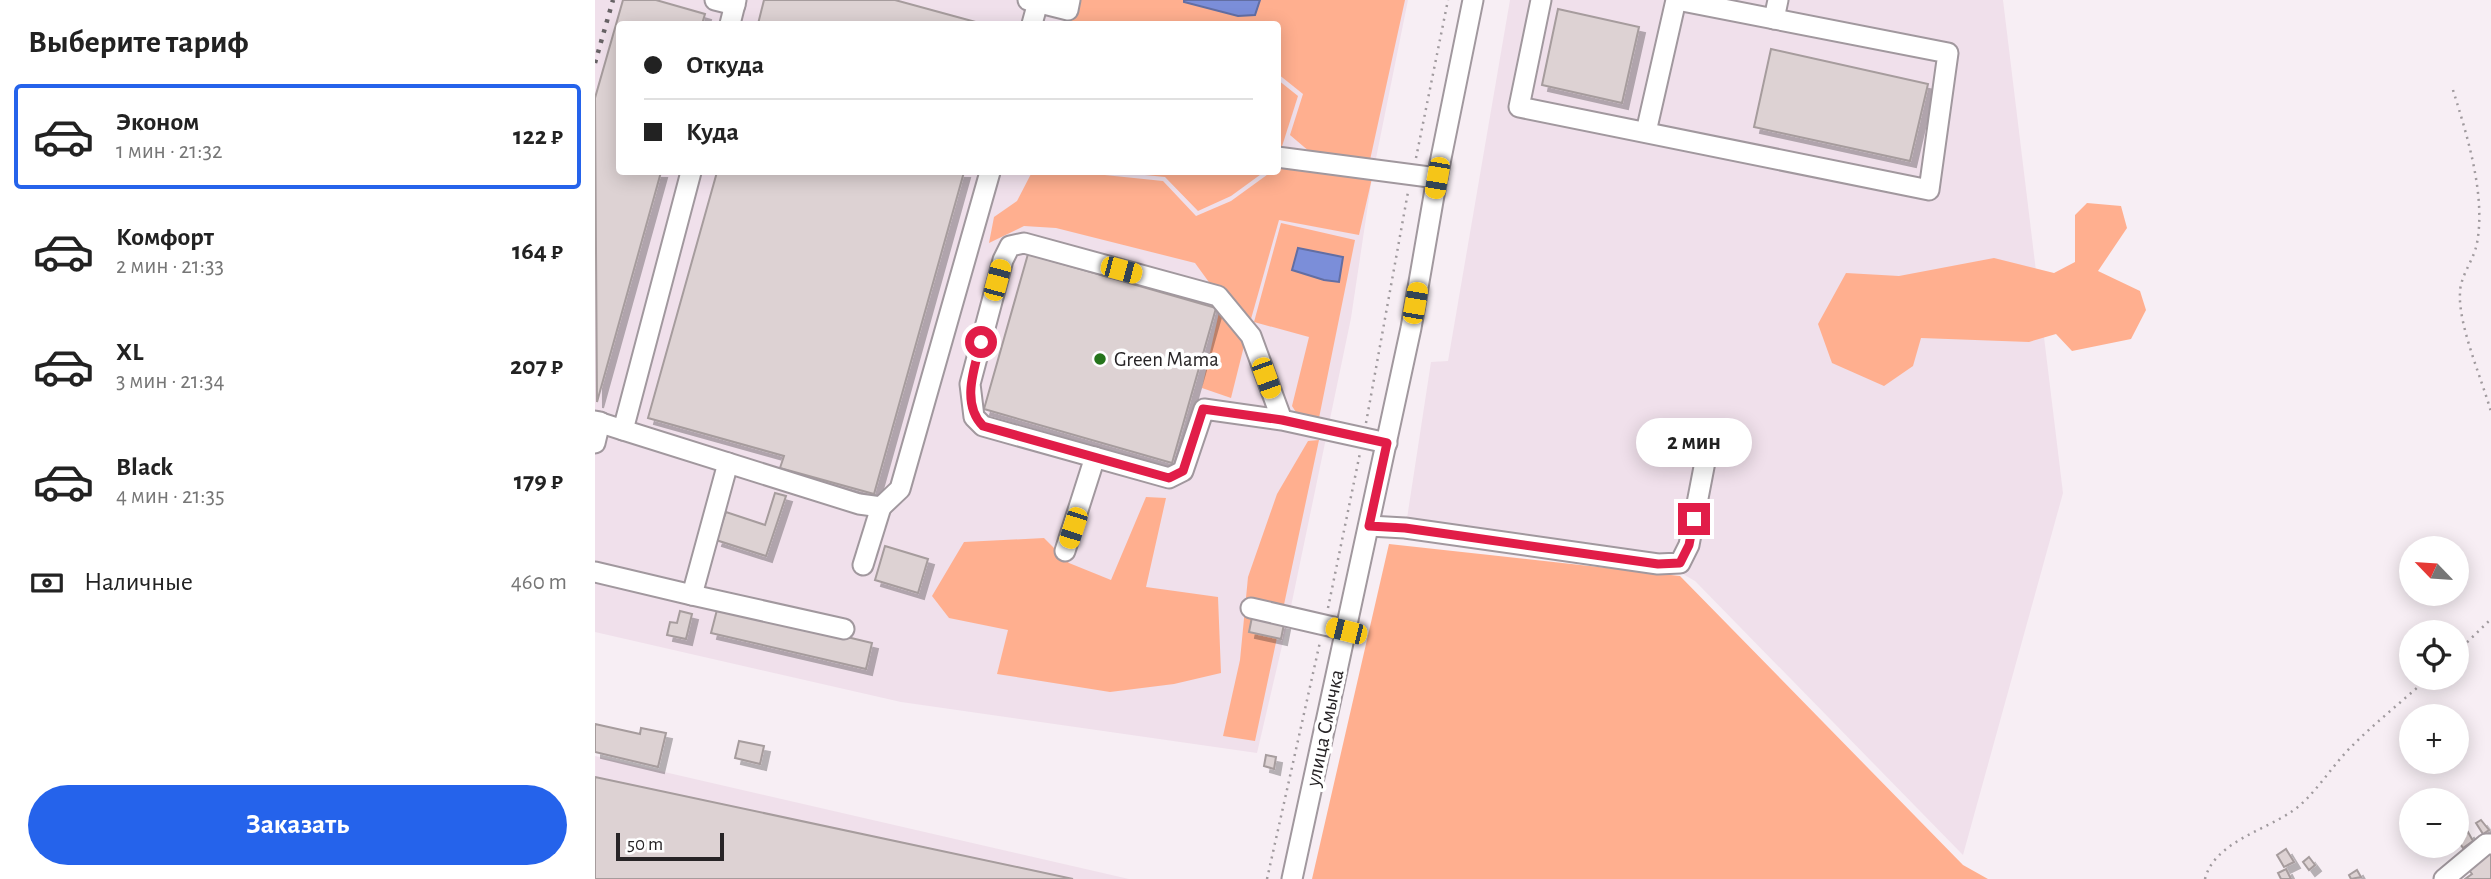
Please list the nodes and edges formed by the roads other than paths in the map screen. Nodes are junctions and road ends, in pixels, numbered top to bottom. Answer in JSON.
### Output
{"nodes":[{"id":1,"x":715,"y":0,"type":"edge"},
{"id":2,"x":1070,"y":0,"type":"edge"},
{"id":3,"x":1473,"y":0,"type":"edge"},
{"id":4,"x":1542,"y":0,"type":"edge"},
{"id":5,"x":1676,"y":0,"type":"edge"},
{"id":6,"x":1033,"y":1,"type":"edge"},
{"id":7,"x":736,"y":2,"type":"edge"},
{"id":8,"x":1776,"y":9,"type":"edge"},
{"id":9,"x":731,"y":21,"type":"edge"},
{"id":10,"x":1032,"y":21,"type":"edge"},
{"id":11,"x":1646,"y":132,"type":"junction"},
{"id":12,"x":1281,"y":158,"type":"edge"},
{"id":13,"x":690,"y":175,"type":"edge"},
{"id":14,"x":989,"y":175,"type":"edge"},
{"id":15,"x":1437,"y":178,"type":"junction"},
{"id":16,"x":1282,"y":420,"type":"junction"},
{"id":17,"x":598,"y":421,"type":"edge"},
{"id":18,"x":623,"y":430,"type":"junction"},
{"id":19,"x":1709,"y":441,"type":"dead end"},
{"id":20,"x":595,"y":443,"type":"edge"},
{"id":21,"x":1387,"y":443,"type":"junction"},
{"id":22,"x":1095,"y":457,"type":"junction"},
{"id":23,"x":728,"y":463,"type":"junction"},
{"id":24,"x":881,"y":507,"type":"junction"},
{"id":25,"x":1369,"y":526,"type":"junction"},
{"id":26,"x":1065,"y":551,"type":"dead end"},
{"id":27,"x":863,"y":565,"type":"dead end"},
{"id":28,"x":595,"y":572,"type":"edge"},
{"id":29,"x":692,"y":595,"type":"junction"},
{"id":30,"x":1251,"y":608,"type":"dead end"},
{"id":31,"x":844,"y":629,"type":"dead end"},
{"id":32,"x":1346,"y":631,"type":"junction"},
{"id":33,"x":2491,"y":844,"type":"edge"},
{"id":34,"x":1292,"y":879,"type":"edge"},
{"id":35,"x":2444,"y":879,"type":"edge"}],
"edges":[{"from":1,"to":7,"type":"street"},
{"from":2,"to":6,"type":"street"},
{"from":3,"to":15,"type":"street","name":"улица Смычка"},
{"from":4,"to":11,"type":"street"},
{"from":5,"to":8,"type":"street"},
{"from":5,"to":11,"type":"street"},
{"from":6,"to":10,"type":"street"},
{"from":7,"to":9,"type":"street"},
{"from":8,"to":11,"type":"street"},
{"from":12,"to":15,"type":"street"},
{"from":13,"to":18,"type":"street"},
{"from":14,"to":24,"type":"street"},
{"from":15,"to":21,"type":"street","name":"улица Смычка"},
{"from":16,"to":21,"type":"street"},
{"from":16,"to":22,"type":"street"},
{"from":16,"to":22,"type":"street"},
{"from":17,"to":18,"type":"street"},
{"from":17,"to":20,"type":"street"},
{"from":18,"to":23,"type":"street"},
{"from":19,"to":25,"type":"street"},
{"from":21,"to":25,"type":"street","name":"улица Смычка"},
{"from":22,"to":26,"type":"street"},
{"from":23,"to":24,"type":"street"},
{"from":23,"to":29,"type":"street"},
{"from":24,"to":27,"type":"street"},
{"from":25,"to":32,"type":"street","name":"улица Смычка"},
{"from":28,"to":29,"type":"street"},
{"from":29,"to":31,"type":"street"},
{"from":30,"to":32,"type":"street"},
{"from":32,"to":34,"type":"street","name":"улица Смычка"},
{"from":33,"to":35,"type":"street"}]}
